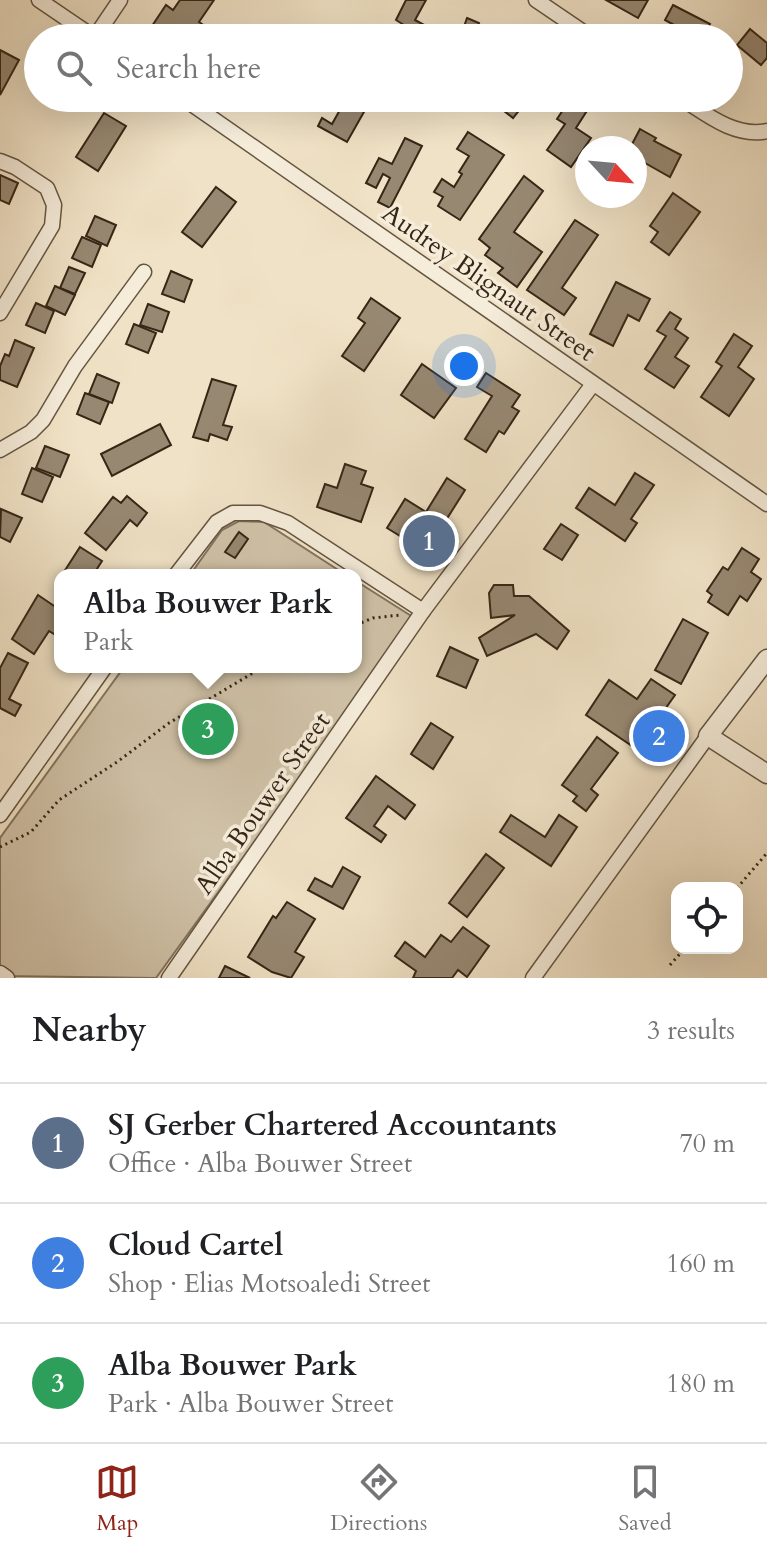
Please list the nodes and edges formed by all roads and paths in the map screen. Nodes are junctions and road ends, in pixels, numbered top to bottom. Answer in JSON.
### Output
{"nodes":[{"id":1,"x":39,"y":0,"type":"edge"},
{"id":2,"x":120,"y":0,"type":"edge"},
{"id":3,"x":536,"y":0,"type":"edge"},
{"id":4,"x":74,"y":24,"type":"edge"},
{"id":5,"x":104,"y":24,"type":"edge"},
{"id":6,"x":571,"y":24,"type":"edge"},
{"id":7,"x":203,"y":112,"type":"edge"},
{"id":8,"x":706,"y":112,"type":"edge"},
{"id":9,"x":767,"y":131,"type":"edge"},
{"id":10,"x":0,"y":161,"type":"edge"},
{"id":11,"x":144,"y":272,"type":"dead end"},
{"id":12,"x":0,"y":313,"type":"edge"},
{"id":13,"x":593,"y":384,"type":"junction"},
{"id":14,"x":0,"y":450,"type":"edge"},
{"id":15,"x":767,"y":504,"type":"edge"},
{"id":16,"x":181,"y":569,"type":"edge"},
{"id":17,"x":359,"y":569,"type":"edge"},
{"id":18,"x":362,"y":571,"type":"edge"},
{"id":19,"x":423,"y":611,"type":"junction"},
{"id":20,"x":362,"y":623,"type":"edge"},
{"id":21,"x":767,"y":659,"type":"edge"},
{"id":22,"x":101,"y":673,"type":"edge"},
{"id":23,"x":253,"y":673,"type":"edge"},
{"id":24,"x":708,"y":736,"type":"junction"},
{"id":25,"x":767,"y":774,"type":"edge"},
{"id":26,"x":0,"y":815,"type":"edge"},
{"id":27,"x":0,"y":847,"type":"edge"},
{"id":28,"x":767,"y":853,"type":"edge"},
{"id":29,"x":742,"y":882,"type":"edge"},
{"id":30,"x":680,"y":954,"type":"edge"},
{"id":31,"x":670,"y":965,"type":"dead end"},
{"id":32,"x":0,"y":973,"type":"edge"},
{"id":33,"x":7,"y":978,"type":"edge"},
{"id":34,"x":169,"y":978,"type":"edge"},
{"id":35,"x":533,"y":978,"type":"edge"}],
"edges":[{"from":1,"to":4,"type":"street"},
{"from":2,"to":5,"type":"street"},
{"from":3,"to":6,"type":"street"},
{"from":7,"to":13,"type":"street","name":"Audrey Blignaut Street"},
{"from":8,"to":9,"type":"street"},
{"from":10,"to":12,"type":"street"},
{"from":11,"to":14,"type":"street"},
{"from":13,"to":15,"type":"street","name":"Audrey Blignaut Street"},
{"from":13,"to":19,"type":"street","name":"Alba Bouwer Street"},
{"from":16,"to":17,"type":"street"},
{"from":18,"to":19,"type":"street"},
{"from":19,"to":20,"type":"path"},
{"from":19,"to":34,"type":"street","name":"Alba Bouwer Street"},
{"from":21,"to":24,"type":"street"},
{"from":22,"to":26,"type":"street"},
{"from":23,"to":27,"type":"path"},
{"from":24,"to":25,"type":"street"},
{"from":24,"to":35,"type":"street"},
{"from":28,"to":29,"type":"path"},
{"from":30,"to":31,"type":"path"},
{"from":32,"to":33,"type":"street"}]}
